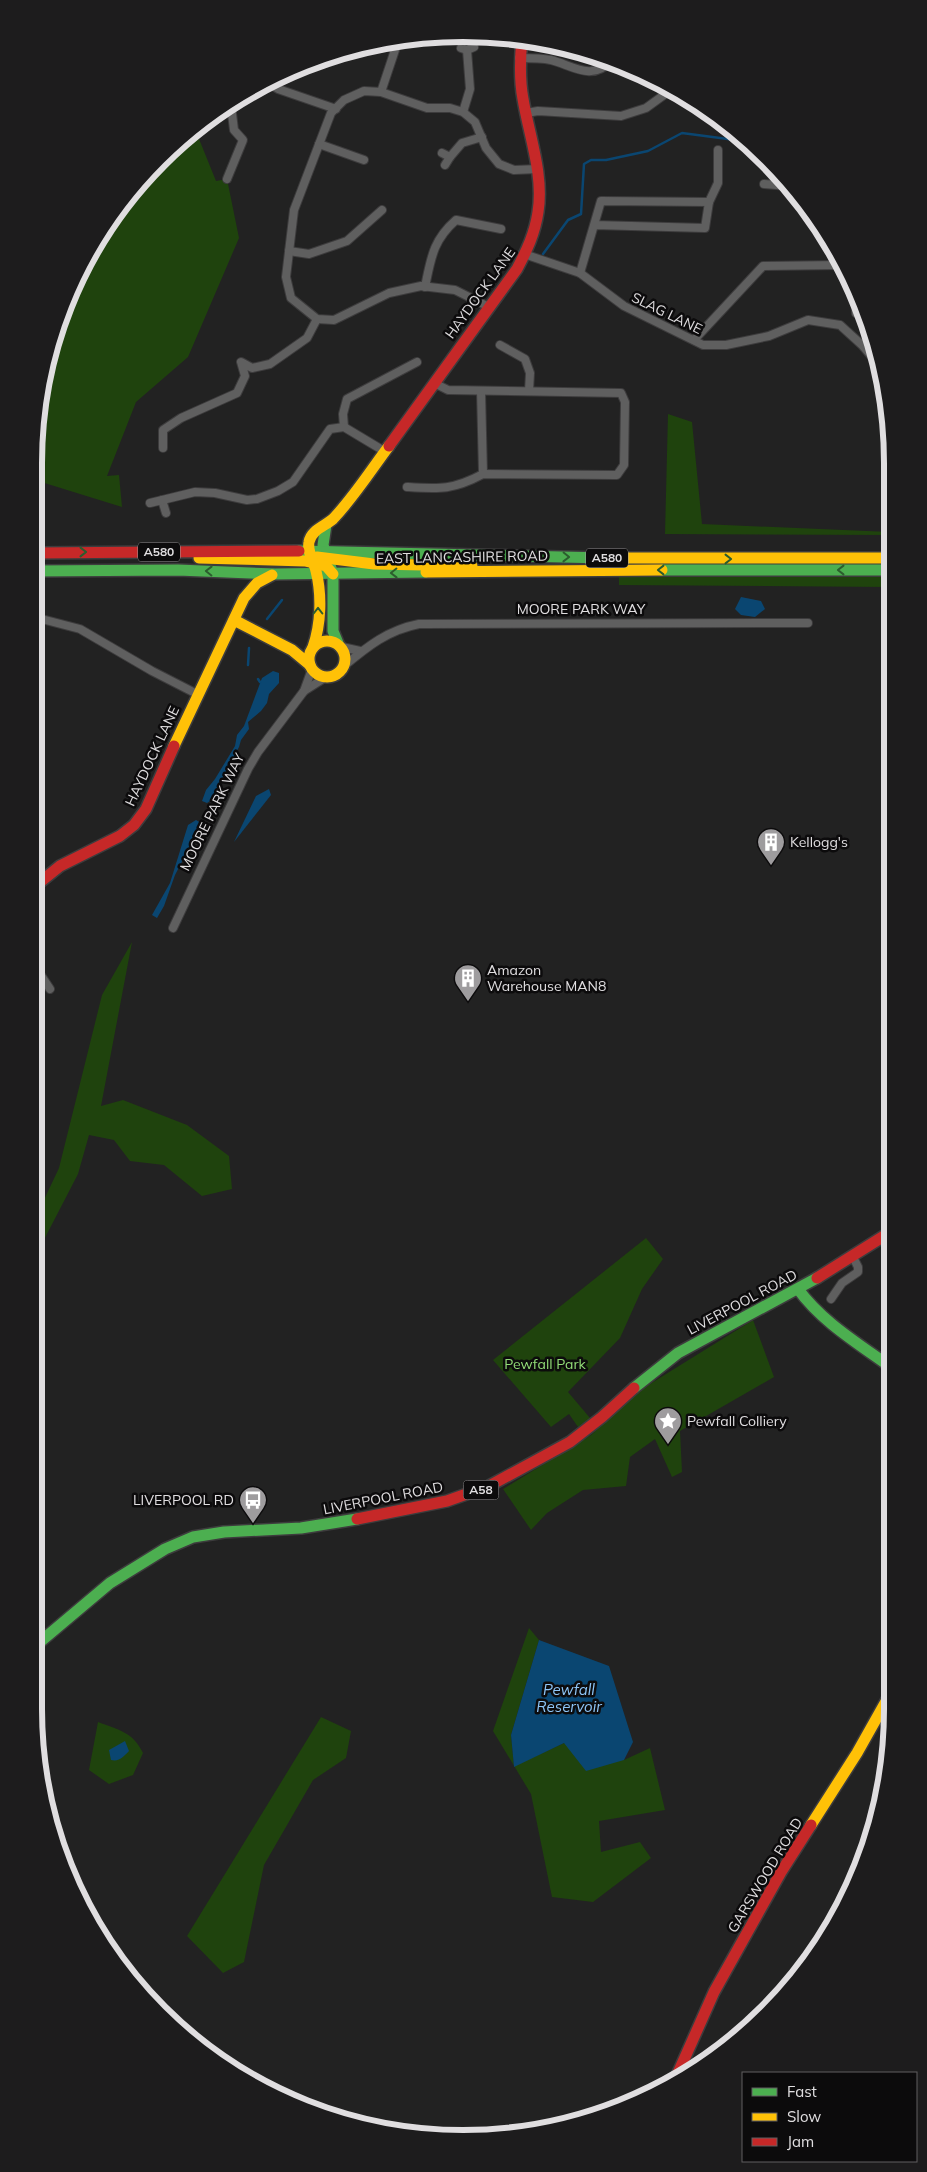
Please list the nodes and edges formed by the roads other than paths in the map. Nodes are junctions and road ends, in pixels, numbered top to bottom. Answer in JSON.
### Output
{"nodes":[{"id":1,"x":521,"y":46,"type":"edge"},
{"id":2,"x":396,"y":48,"type":"edge"},
{"id":3,"x":467,"y":48,"type":"dead end"},
{"id":4,"x":519,"y":58,"type":"junction"},
{"id":5,"x":603,"y":66,"type":"edge"},
{"id":6,"x":276,"y":87,"type":"edge"},
{"id":7,"x":381,"y":92,"type":"junction"},
{"id":8,"x":665,"y":94,"type":"edge"},
{"id":9,"x":336,"y":109,"type":"junction"},
{"id":10,"x":232,"y":112,"type":"edge"},
{"id":11,"x":463,"y":112,"type":"junction"},
{"id":12,"x":526,"y":112,"type":"junction"},
{"id":13,"x":482,"y":137,"type":"junction"},
{"id":14,"x":320,"y":144,"type":"junction"},
{"id":15,"x":718,"y":150,"type":"dead end"},
{"id":16,"x":364,"y":160,"type":"dead end"},
{"id":17,"x":445,"y":165,"type":"dead end"},
{"id":18,"x":538,"y":169,"type":"junction"},
{"id":19,"x":227,"y":179,"type":"dead end"},
{"id":20,"x":764,"y":184,"type":"dead end"},
{"id":21,"x":779,"y":185,"type":"edge"},
{"id":22,"x":709,"y":202,"type":"junction"},
{"id":23,"x":382,"y":210,"type":"dead end"},
{"id":24,"x":594,"y":225,"type":"junction"},
{"id":25,"x":501,"y":229,"type":"dead end"},
{"id":26,"x":289,"y":251,"type":"junction"},
{"id":27,"x":527,"y":255,"type":"junction"},
{"id":28,"x":835,"y":265,"type":"edge"},
{"id":29,"x":580,"y":272,"type":"junction"},
{"id":30,"x":424,"y":287,"type":"junction"},
{"id":31,"x":489,"y":307,"type":"junction"},
{"id":32,"x":317,"y":319,"type":"junction"},
{"id":33,"x":694,"y":340,"type":"junction"},
{"id":34,"x":500,"y":345,"type":"dead end"},
{"id":35,"x":870,"y":354,"type":"edge"},
{"id":36,"x":417,"y":362,"type":"dead end"},
{"id":37,"x":434,"y":382,"type":"junction"},
{"id":38,"x":481,"y":391,"type":"junction"},
{"id":39,"x":529,"y":391,"type":"junction"},
{"id":40,"x":344,"y":427,"type":"junction"},
{"id":41,"x":163,"y":448,"type":"dead end"},
{"id":42,"x":384,"y":451,"type":"junction"},
{"id":43,"x":482,"y":474,"type":"junction"},
{"id":44,"x":407,"y":488,"type":"dead end"},
{"id":45,"x":162,"y":500,"type":"junction"},
{"id":46,"x":150,"y":503,"type":"dead end"},
{"id":47,"x":166,"y":513,"type":"dead end"},
{"id":48,"x":326,"y":525,"type":"junction"},
{"id":49,"x":42,"y":553,"type":"edge"},
{"id":50,"x":326,"y":555,"type":"junction"},
{"id":51,"x":311,"y":557,"type":"junction"},
{"id":52,"x":884,"y":558,"type":"edge"},
{"id":53,"x":884,"y":570,"type":"edge"},
{"id":54,"x":42,"y":571,"type":"edge"},
{"id":55,"x":486,"y":571,"type":"junction"},
{"id":56,"x":233,"y":572,"type":"junction"},
{"id":57,"x":275,"y":574,"type":"junction"},
{"id":58,"x":317,"y":574,"type":"junction"},
{"id":59,"x":333,"y":574,"type":"junction"},
{"id":60,"x":244,"y":598,"type":"junction"},
{"id":61,"x":42,"y":619,"type":"edge"},
{"id":62,"x":234,"y":620,"type":"junction"},
{"id":63,"x":808,"y":623,"type":"dead end"},
{"id":64,"x":340,"y":645,"type":"junction"},
{"id":65,"x":312,"y":649,"type":"junction"},
{"id":66,"x":292,"y":650,"type":"junction"},
{"id":67,"x":360,"y":651,"type":"junction"},
{"id":68,"x":344,"y":666,"type":"junction"},
{"id":69,"x":311,"y":667,"type":"junction"},
{"id":70,"x":326,"y":677,"type":"junction"},
{"id":71,"x":304,"y":691,"type":"junction"},
{"id":72,"x":197,"y":694,"type":"junction"},
{"id":73,"x":42,"y":881,"type":"edge"},
{"id":74,"x":173,"y":928,"type":"dead end"},
{"id":75,"x":42,"y":977,"type":"edge"},
{"id":76,"x":50,"y":989,"type":"dead end"},
{"id":77,"x":884,"y":1237,"type":"edge"},
{"id":78,"x":853,"y":1258,"type":"junction"},
{"id":79,"x":798,"y":1289,"type":"junction"},
{"id":80,"x":843,"y":1299,"type":"dead end"},
{"id":81,"x":884,"y":1362,"type":"edge"},
{"id":82,"x":42,"y":1640,"type":"edge"},
{"id":83,"x":884,"y":1705,"type":"edge"},
{"id":84,"x":680,"y":2070,"type":"edge"}],
"edges":[{"from":1,"to":4,"type":"main road","name":"HAYDOCK LANE"},
{"from":2,"to":7,"type":"street"},
{"from":3,"to":11,"type":"street"},
{"from":4,"to":5,"type":"street"},
{"from":4,"to":12,"type":"main road","name":"HAYDOCK LANE"},
{"from":6,"to":9,"type":"street"},
{"from":7,"to":9,"type":"street"},
{"from":7,"to":11,"type":"street"},
{"from":8,"to":12,"type":"street"},
{"from":9,"to":14,"type":"street"},
{"from":10,"to":19,"type":"street"},
{"from":11,"to":13,"type":"street"},
{"from":12,"to":18,"type":"main road","name":"HAYDOCK LANE"},
{"from":13,"to":17,"type":"street"},
{"from":13,"to":18,"type":"street"},
{"from":14,"to":16,"type":"street"},
{"from":14,"to":26,"type":"street"},
{"from":15,"to":22,"type":"street"},
{"from":18,"to":27,"type":"main road","name":"HAYDOCK LANE"},
{"from":20,"to":21,"type":"street"},
{"from":22,"to":24,"type":"street"},
{"from":22,"to":24,"type":"street"},
{"from":23,"to":26,"type":"street"},
{"from":24,"to":29,"type":"street"},
{"from":25,"to":30,"type":"street"},
{"from":26,"to":32,"type":"street"},
{"from":27,"to":29,"type":"street","name":"SLAG LANE"},
{"from":27,"to":31,"type":"main road","name":"HAYDOCK LANE"},
{"from":28,"to":33,"type":"street"},
{"from":29,"to":33,"type":"street","name":"SLAG LANE"},
{"from":30,"to":31,"type":"street"},
{"from":30,"to":32,"type":"street"},
{"from":31,"to":37,"type":"main road","name":"HAYDOCK LANE"},
{"from":32,"to":41,"type":"street"},
{"from":33,"to":35,"type":"street","name":"SLAG LANE"},
{"from":34,"to":39,"type":"street"},
{"from":36,"to":40,"type":"street"},
{"from":37,"to":38,"type":"street"},
{"from":37,"to":42,"type":"main road","name":"HAYDOCK LANE"},
{"from":38,"to":39,"type":"street"},
{"from":38,"to":43,"type":"street"},
{"from":39,"to":43,"type":"street"},
{"from":40,"to":42,"type":"street"},
{"from":40,"to":45,"type":"street"},
{"from":42,"to":48,"type":"main road","name":"HAYDOCK LANE"},
{"from":43,"to":44,"type":"street"},
{"from":45,"to":46,"type":"street"},
{"from":45,"to":47,"type":"street"},
{"from":48,"to":50,"type":"main road"},
{"from":48,"to":51,"type":"main road","name":"HAYDOCK LANE"},
{"from":49,"to":51,"type":"main road","name":"EAST LANCASHIRE ROAD","number":"A580","one_way":true},
{"from":50,"to":51,"type":"main road","name":"EAST LANCASHIRE ROAD","number":"A580"},
{"from":50,"to":52,"type":"main road","name":"EAST LANCASHIRE ROAD","number":"A580","one_way":true},
{"from":50,"to":55,"type":"main road"},
{"from":50,"to":59,"type":"main road"},
{"from":51,"to":58,"type":"main road"},
{"from":51,"to":59,"type":"main road"},
{"from":53,"to":55,"type":"main road","name":"EAST LANCASHIRE ROAD","number":"A580","one_way":true},
{"from":56,"to":54,"type":"main road","name":"EAST LANCASHIRE ROAD","number":"A580","one_way":true},
{"from":55,"to":59,"type":"main road","name":"EAST LANCASHIRE ROAD","number":"A580","one_way":true},
{"from":56,"to":57,"type":"main road","name":"EAST LANCASHIRE ROAD","number":"A580"},
{"from":56,"to":60,"type":"main road"},
{"from":57,"to":58,"type":"main road","name":"EAST LANCASHIRE ROAD","number":"A580"},
{"from":57,"to":60,"type":"main road","name":"HAYDOCK LANE"},
{"from":58,"to":59,"type":"main road","name":"EAST LANCASHIRE ROAD","number":"A580"},
{"from":65,"to":58,"type":"main road","one_way":true},
{"from":59,"to":64,"type":"main road"},
{"from":60,"to":62,"type":"main road","name":"HAYDOCK LANE"},
{"from":61,"to":72,"type":"street"},
{"from":62,"to":66,"type":"main road"},
{"from":62,"to":72,"type":"main road","name":"HAYDOCK LANE"},
{"from":63,"to":67,"type":"street","name":"MOORE PARK WAY"},
{"from":64,"to":65,"type":"main road"},
{"from":64,"to":67,"type":"street"},
{"from":64,"to":68,"type":"main road"},
{"from":65,"to":66,"type":"main road"},
{"from":65,"to":69,"type":"main road"},
{"from":66,"to":69,"type":"main road"},
{"from":67,"to":68,"type":"street","name":"MOORE PARK WAY"},
{"from":68,"to":70,"type":"main road"},
{"from":69,"to":70,"type":"main road"},
{"from":69,"to":71,"type":"street","name":"MOORE PARK WAY"},
{"from":70,"to":71,"type":"street","name":"MOORE PARK WAY"},
{"from":71,"to":74,"type":"street","name":"MOORE PARK WAY"},
{"from":72,"to":73,"type":"main road","name":"HAYDOCK LANE"},
{"from":75,"to":76,"type":"street"},
{"from":77,"to":78,"type":"main road","name":"LIVERPOOL ROAD","number":"A58"},
{"from":78,"to":79,"type":"main road","name":"LIVERPOOL ROAD","number":"A58"},
{"from":78,"to":80,"type":"street"},
{"from":79,"to":81,"type":"main road"},
{"from":79,"to":82,"type":"main road","name":"LIVERPOOL ROAD","number":"A58"},
{"from":83,"to":84,"type":"main road","name":"GARSWOOD ROAD"}]}
